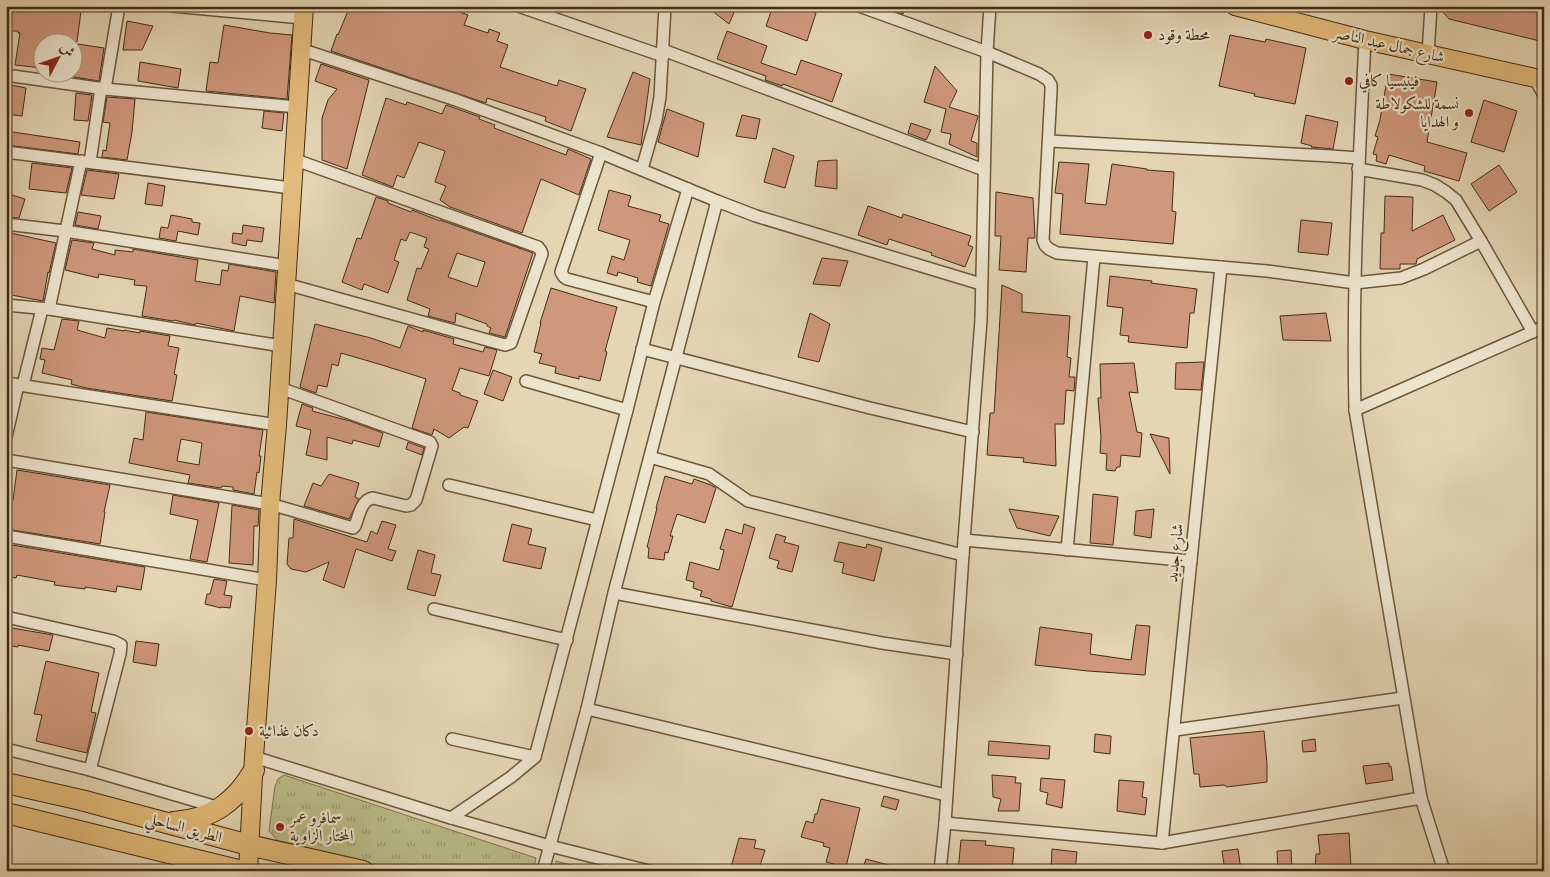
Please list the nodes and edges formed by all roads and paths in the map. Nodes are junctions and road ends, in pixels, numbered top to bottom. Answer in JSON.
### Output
{"nodes":[{"id":1,"x":119,"y":6,"type":"edge"},
{"id":2,"x":172,"y":6,"type":"edge"},
{"id":3,"x":518,"y":6,"type":"edge"},
{"id":4,"x":665,"y":6,"type":"edge"},
{"id":5,"x":859,"y":6,"type":"edge"},
{"id":6,"x":990,"y":6,"type":"edge"},
{"id":7,"x":1235,"y":6,"type":"edge"},
{"id":8,"x":1431,"y":6,"type":"edge"},
{"id":9,"x":222,"y":8,"type":"edge"},
{"id":10,"x":303,"y":12,"type":"edge"},
{"id":11,"x":1365,"y":40,"type":"junction"},
{"id":12,"x":300,"y":49,"type":"junction"},
{"id":13,"x":987,"y":52,"type":"junction"},
{"id":14,"x":663,"y":53,"type":"junction"},
{"id":15,"x":1428,"y":55,"type":"junction"},
{"id":16,"x":6,"y":75,"type":"edge"},
{"id":17,"x":1539,"y":79,"type":"edge"},
{"id":18,"x":103,"y":88,"type":"junction"},
{"id":19,"x":1544,"y":95,"type":"edge"},
{"id":20,"x":297,"y":107,"type":"junction"},
{"id":21,"x":1049,"y":141,"type":"junction"},
{"id":22,"x":6,"y":152,"type":"edge"},
{"id":23,"x":601,"y":153,"type":"junction"},
{"id":24,"x":293,"y":159,"type":"junction"},
{"id":25,"x":85,"y":162,"type":"junction"},
{"id":26,"x":1358,"y":164,"type":"junction"},
{"id":27,"x":642,"y":169,"type":"junction"},
{"id":28,"x":984,"y":170,"type":"junction"},
{"id":29,"x":291,"y":188,"type":"junction"},
{"id":30,"x":688,"y":189,"type":"junction"},
{"id":31,"x":717,"y":201,"type":"junction"},
{"id":32,"x":6,"y":224,"type":"edge"},
{"id":33,"x":65,"y":231,"type":"junction"},
{"id":34,"x":1481,"y":241,"type":"junction"},
{"id":35,"x":1094,"y":257,"type":"junction"},
{"id":36,"x":287,"y":266,"type":"junction"},
{"id":37,"x":1221,"y":267,"type":"junction"},
{"id":38,"x":1355,"y":283,"type":"junction"},
{"id":39,"x":286,"y":284,"type":"junction"},
{"id":40,"x":981,"y":284,"type":"junction"},
{"id":41,"x":654,"y":302,"type":"junction"},
{"id":42,"x":6,"y":305,"type":"edge"},
{"id":43,"x":46,"y":309,"type":"junction"},
{"id":44,"x":1538,"y":329,"type":"edge"},
{"id":45,"x":282,"y":346,"type":"junction"},
{"id":46,"x":642,"y":348,"type":"junction"},
{"id":47,"x":676,"y":357,"type":"junction"},
{"id":48,"x":526,"y":381,"type":"dead end"},
{"id":49,"x":16,"y":384,"type":"edge"},
{"id":50,"x":280,"y":388,"type":"junction"},
{"id":51,"x":627,"y":410,"type":"junction"},
{"id":52,"x":1355,"y":410,"type":"junction"},
{"id":53,"x":277,"y":425,"type":"junction"},
{"id":54,"x":973,"y":432,"type":"junction"},
{"id":55,"x":6,"y":437,"type":"edge"},
{"id":56,"x":650,"y":457,"type":"junction"},
{"id":57,"x":6,"y":460,"type":"edge"},
{"id":58,"x":449,"y":485,"type":"dead end"},
{"id":59,"x":270,"y":504,"type":"junction"},
{"id":60,"x":597,"y":520,"type":"junction"},
{"id":61,"x":6,"y":536,"type":"edge"},
{"id":62,"x":964,"y":540,"type":"junction"},
{"id":63,"x":1067,"y":550,"type":"junction"},
{"id":64,"x":963,"y":555,"type":"junction"},
{"id":65,"x":1191,"y":561,"type":"junction"},
{"id":66,"x":267,"y":580,"type":"junction"},
{"id":67,"x":614,"y":593,"type":"junction"},
{"id":68,"x":434,"y":609,"type":"dead end"},
{"id":69,"x":6,"y":617,"type":"edge"},
{"id":70,"x":567,"y":640,"type":"junction"},
{"id":71,"x":956,"y":654,"type":"junction"},
{"id":72,"x":1403,"y":698,"type":"junction"},
{"id":73,"x":587,"y":709,"type":"junction"},
{"id":74,"x":1175,"y":730,"type":"junction"},
{"id":75,"x":452,"y":740,"type":"dead end"},
{"id":76,"x":6,"y":749,"type":"edge"},
{"id":77,"x":535,"y":756,"type":"junction"},
{"id":78,"x":254,"y":763,"type":"junction"},
{"id":79,"x":90,"y":770,"type":"junction"},
{"id":80,"x":6,"y":783,"type":"edge"},
{"id":81,"x":946,"y":795,"type":"junction"},
{"id":82,"x":1421,"y":798,"type":"junction"},
{"id":83,"x":220,"y":808,"type":"junction"},
{"id":84,"x":6,"y":814,"type":"edge"},
{"id":85,"x":451,"y":818,"type":"junction"},
{"id":86,"x":164,"y":822,"type":"junction"},
{"id":87,"x":945,"y":823,"type":"junction"},
{"id":88,"x":1162,"y":843,"type":"junction"},
{"id":89,"x":249,"y":845,"type":"junction"},
{"id":90,"x":550,"y":846,"type":"junction"},
{"id":91,"x":179,"y":856,"type":"junction"},
{"id":92,"x":199,"y":871,"type":"edge"},
{"id":93,"x":242,"y":871,"type":"edge"},
{"id":94,"x":248,"y":871,"type":"edge"},
{"id":95,"x":363,"y":871,"type":"edge"},
{"id":96,"x":543,"y":871,"type":"edge"},
{"id":97,"x":649,"y":871,"type":"edge"},
{"id":98,"x":940,"y":871,"type":"edge"},
{"id":99,"x":1444,"y":871,"type":"edge"}],
"edges":[{"from":1,"to":18,"type":"street"},
{"from":2,"to":9,"type":"street"},
{"from":3,"to":14,"type":"street"},
{"from":4,"to":14,"type":"street"},
{"from":5,"to":13,"type":"street"},
{"from":6,"to":13,"type":"street"},
{"from":7,"to":11,"type":"main road","name":"شارع جمال عبد الناصر"},
{"from":8,"to":15,"type":"street"},
{"from":9,"to":10,"type":"street"},
{"from":10,"to":12,"type":"main road"},
{"from":11,"to":15,"type":"main road","name":"شارع جمال عبد الناصر"},
{"from":11,"to":26,"type":"street"},
{"from":12,"to":20,"type":"main road"},
{"from":12,"to":23,"type":"street"},
{"from":13,"to":21,"type":"street"},
{"from":13,"to":28,"type":"street"},
{"from":14,"to":27,"type":"street"},
{"from":14,"to":28,"type":"street"},
{"from":15,"to":17,"type":"main road","name":"شارع جمال عبد الناصر"},
{"from":16,"to":18,"type":"street"},
{"from":17,"to":19,"type":"street"},
{"from":18,"to":20,"type":"street"},
{"from":18,"to":25,"type":"street"},
{"from":20,"to":24,"type":"main road"},
{"from":21,"to":26,"type":"street"},
{"from":21,"to":35,"type":"street"},
{"from":22,"to":25,"type":"street"},
{"from":23,"to":27,"type":"street"},
{"from":23,"to":41,"type":"street"},
{"from":24,"to":29,"type":"main road"},
{"from":24,"to":39,"type":"street"},
{"from":25,"to":29,"type":"street"},
{"from":25,"to":33,"type":"street"},
{"from":26,"to":34,"type":"street"},
{"from":26,"to":38,"type":"street"},
{"from":27,"to":30,"type":"street"},
{"from":28,"to":40,"type":"street"},
{"from":29,"to":36,"type":"main road"},
{"from":30,"to":31,"type":"street"},
{"from":30,"to":41,"type":"street"},
{"from":31,"to":40,"type":"street"},
{"from":31,"to":47,"type":"street"},
{"from":32,"to":33,"type":"street"},
{"from":33,"to":36,"type":"street"},
{"from":33,"to":43,"type":"street"},
{"from":34,"to":38,"type":"street"},
{"from":34,"to":44,"type":"street"},
{"from":35,"to":37,"type":"street"},
{"from":35,"to":63,"type":"street"},
{"from":36,"to":39,"type":"main road"},
{"from":37,"to":38,"type":"street"},
{"from":37,"to":65,"type":"street","name":"شارع جديد"},
{"from":38,"to":52,"type":"street"},
{"from":39,"to":45,"type":"main road"},
{"from":40,"to":54,"type":"street"},
{"from":41,"to":46,"type":"street"},
{"from":42,"to":43,"type":"street"},
{"from":43,"to":45,"type":"street"},
{"from":43,"to":49,"type":"street"},
{"from":44,"to":52,"type":"street"},
{"from":45,"to":50,"type":"main road"},
{"from":46,"to":47,"type":"street"},
{"from":46,"to":51,"type":"street"},
{"from":47,"to":54,"type":"street"},
{"from":47,"to":56,"type":"street"},
{"from":48,"to":51,"type":"street"},
{"from":49,"to":53,"type":"street"},
{"from":49,"to":55,"type":"street"},
{"from":50,"to":53,"type":"main road"},
{"from":50,"to":59,"type":"street"},
{"from":51,"to":60,"type":"street"},
{"from":52,"to":72,"type":"street"},
{"from":53,"to":59,"type":"main road"},
{"from":54,"to":62,"type":"street"},
{"from":56,"to":64,"type":"street"},
{"from":56,"to":67,"type":"street"},
{"from":57,"to":59,"type":"street"},
{"from":58,"to":60,"type":"street"},
{"from":59,"to":66,"type":"main road"},
{"from":60,"to":70,"type":"street"},
{"from":61,"to":66,"type":"street"},
{"from":62,"to":63,"type":"street"},
{"from":62,"to":64,"type":"street"},
{"from":63,"to":65,"type":"street"},
{"from":64,"to":71,"type":"street"},
{"from":65,"to":74,"type":"street","name":"شارع جديد"},
{"from":66,"to":78,"type":"main road"},
{"from":67,"to":71,"type":"street"},
{"from":67,"to":73,"type":"street"},
{"from":68,"to":70,"type":"street"},
{"from":69,"to":79,"type":"street"},
{"from":70,"to":77,"type":"street"},
{"from":71,"to":81,"type":"street"},
{"from":72,"to":74,"type":"street"},
{"from":72,"to":82,"type":"street"},
{"from":73,"to":81,"type":"street"},
{"from":73,"to":90,"type":"street"},
{"from":74,"to":88,"type":"street","name":"شارع جديد"},
{"from":75,"to":77,"type":"street"},
{"from":76,"to":79,"type":"street"},
{"from":77,"to":85,"type":"street"},
{"from":78,"to":83,"type":"highway"},
{"from":78,"to":85,"type":"street"},
{"from":78,"to":89,"type":"main road"},
{"from":79,"to":83,"type":"street"},
{"from":80,"to":86,"type":"highway","name":"الطريق الساحلي"},
{"from":81,"to":87,"type":"street"},
{"from":82,"to":88,"type":"street"},
{"from":82,"to":99,"type":"street"},
{"from":83,"to":86,"type":"highway"},
{"from":84,"to":91,"type":"highway","name":"الطريق الساحلي"},
{"from":85,"to":90,"type":"street"},
{"from":86,"to":89,"type":"highway","name":"الطريق الساحلي"},
{"from":87,"to":88,"type":"street"},
{"from":87,"to":98,"type":"street"},
{"from":89,"to":94,"type":"main road"},
{"from":89,"to":95,"type":"highway","name":"الطريق الساحلي"},
{"from":90,"to":96,"type":"street"},
{"from":90,"to":97,"type":"street"},
{"from":91,"to":92,"type":"highway"},
{"from":91,"to":93,"type":"highway","name":"الطريق الساحلي"}]}
